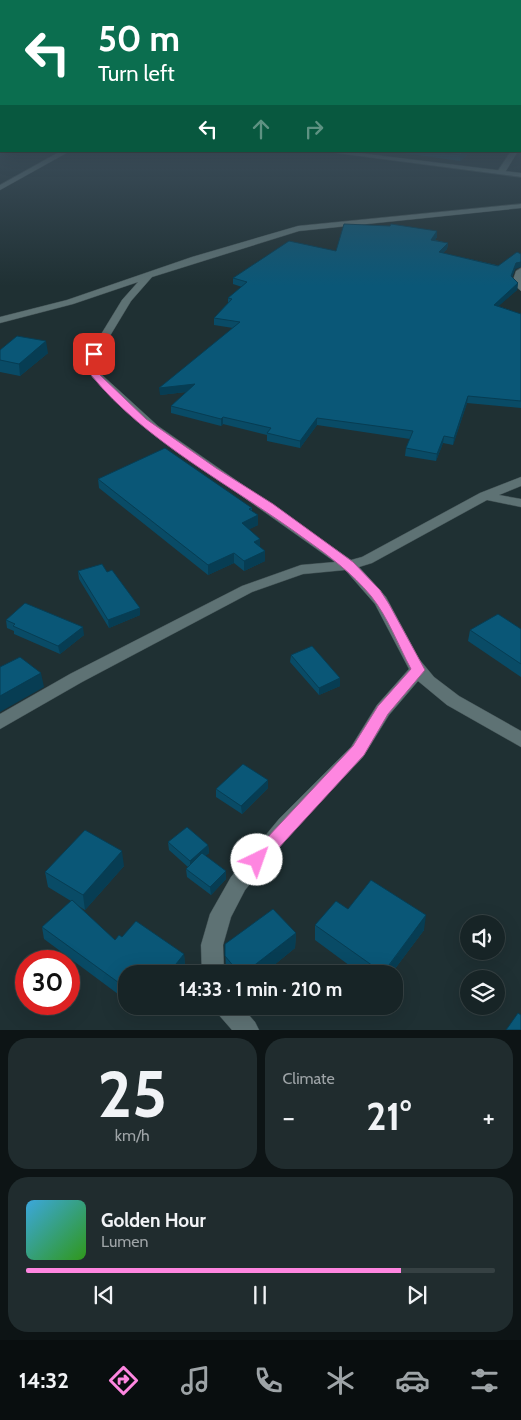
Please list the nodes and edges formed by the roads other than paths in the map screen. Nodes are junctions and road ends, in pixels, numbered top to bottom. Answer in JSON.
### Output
{"nodes":[{"id":1,"x":521,"y":206,"type":"edge"},
{"id":2,"x":521,"y":271,"type":"edge"},
{"id":3,"x":147,"y":277,"type":"junction"},
{"id":4,"x":521,"y":288,"type":"edge"},
{"id":5,"x":0,"y":320,"type":"edge"},
{"id":6,"x":521,"y":481,"type":"edge"},
{"id":7,"x":485,"y":496,"type":"junction"},
{"id":8,"x":521,"y":503,"type":"edge"},
{"id":9,"x":348,"y":565,"type":"junction"},
{"id":10,"x":418,"y":670,"type":"junction"},
{"id":11,"x":0,"y":722,"type":"edge"},
{"id":12,"x":521,"y":740,"type":"edge"},
{"id":13,"x":211,"y":965,"type":"edge"},
{"id":14,"x":234,"y":1015,"type":"edge"},
{"id":15,"x":247,"y":1030,"type":"edge"}],
"edges":[{"from":1,"to":3,"type":"street"},
{"from":2,"to":4,"type":"street"},
{"from":3,"to":5,"type":"street"},
{"from":3,"to":9,"type":"street"},
{"from":6,"to":7,"type":"street"},
{"from":7,"to":8,"type":"street"},
{"from":7,"to":9,"type":"street"},
{"from":9,"to":10,"type":"street"},
{"from":9,"to":11,"type":"street"},
{"from":10,"to":12,"type":"street"},
{"from":10,"to":13,"type":"street"},
{"from":14,"to":15,"type":"street"}]}
